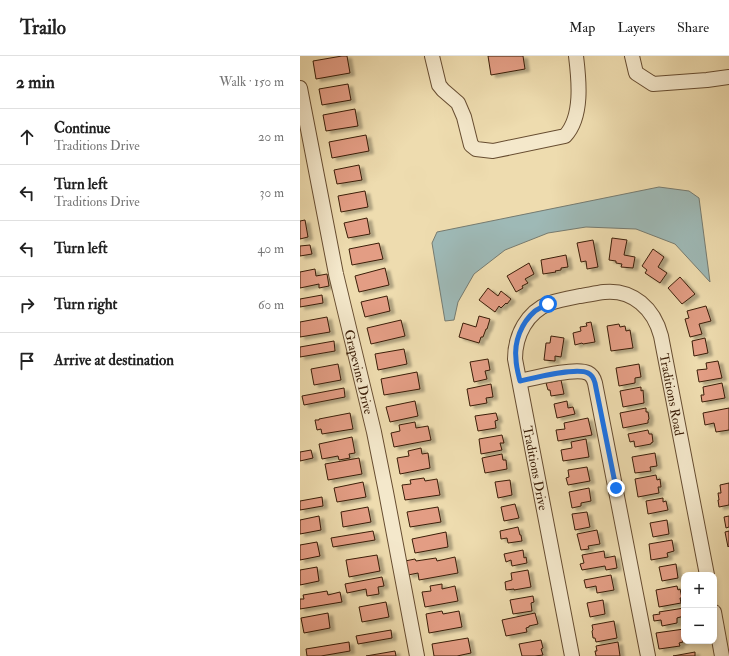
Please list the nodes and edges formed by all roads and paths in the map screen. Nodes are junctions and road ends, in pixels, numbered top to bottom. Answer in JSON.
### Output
{"nodes":[{"id":1,"x":432,"y":56,"type":"edge"},
{"id":2,"x":576,"y":56,"type":"edge"},
{"id":3,"x":632,"y":56,"type":"edge"},
{"id":4,"x":729,"y":77,"type":"edge"},
{"id":5,"x":300,"y":88,"type":"edge"},
{"id":6,"x":559,"y":300,"type":"joint"},
{"id":7,"x":520,"y":381,"type":"junction"},
{"id":8,"x":706,"y":572,"type":"edge"},
{"id":9,"x":717,"y":628,"type":"edge"},
{"id":10,"x":417,"y":656,"type":"edge"},
{"id":11,"x":572,"y":656,"type":"edge"},
{"id":12,"x":648,"y":656,"type":"edge"},
{"id":13,"x":722,"y":656,"type":"edge"}],
"edges":[{"from":1,"to":2,"type":"street"},
{"from":3,"to":4,"type":"street"},
{"from":5,"to":10,"type":"street","name":"Grapevine Drive"},
{"from":6,"to":7,"type":"street","name":"Traditions Drive"},
{"from":6,"to":8,"type":"street","name":"Traditions Road"},
{"from":7,"to":11,"type":"street","name":"Traditions Drive"},
{"from":7,"to":12,"type":"street"},
{"from":9,"to":13,"type":"street"}]}
